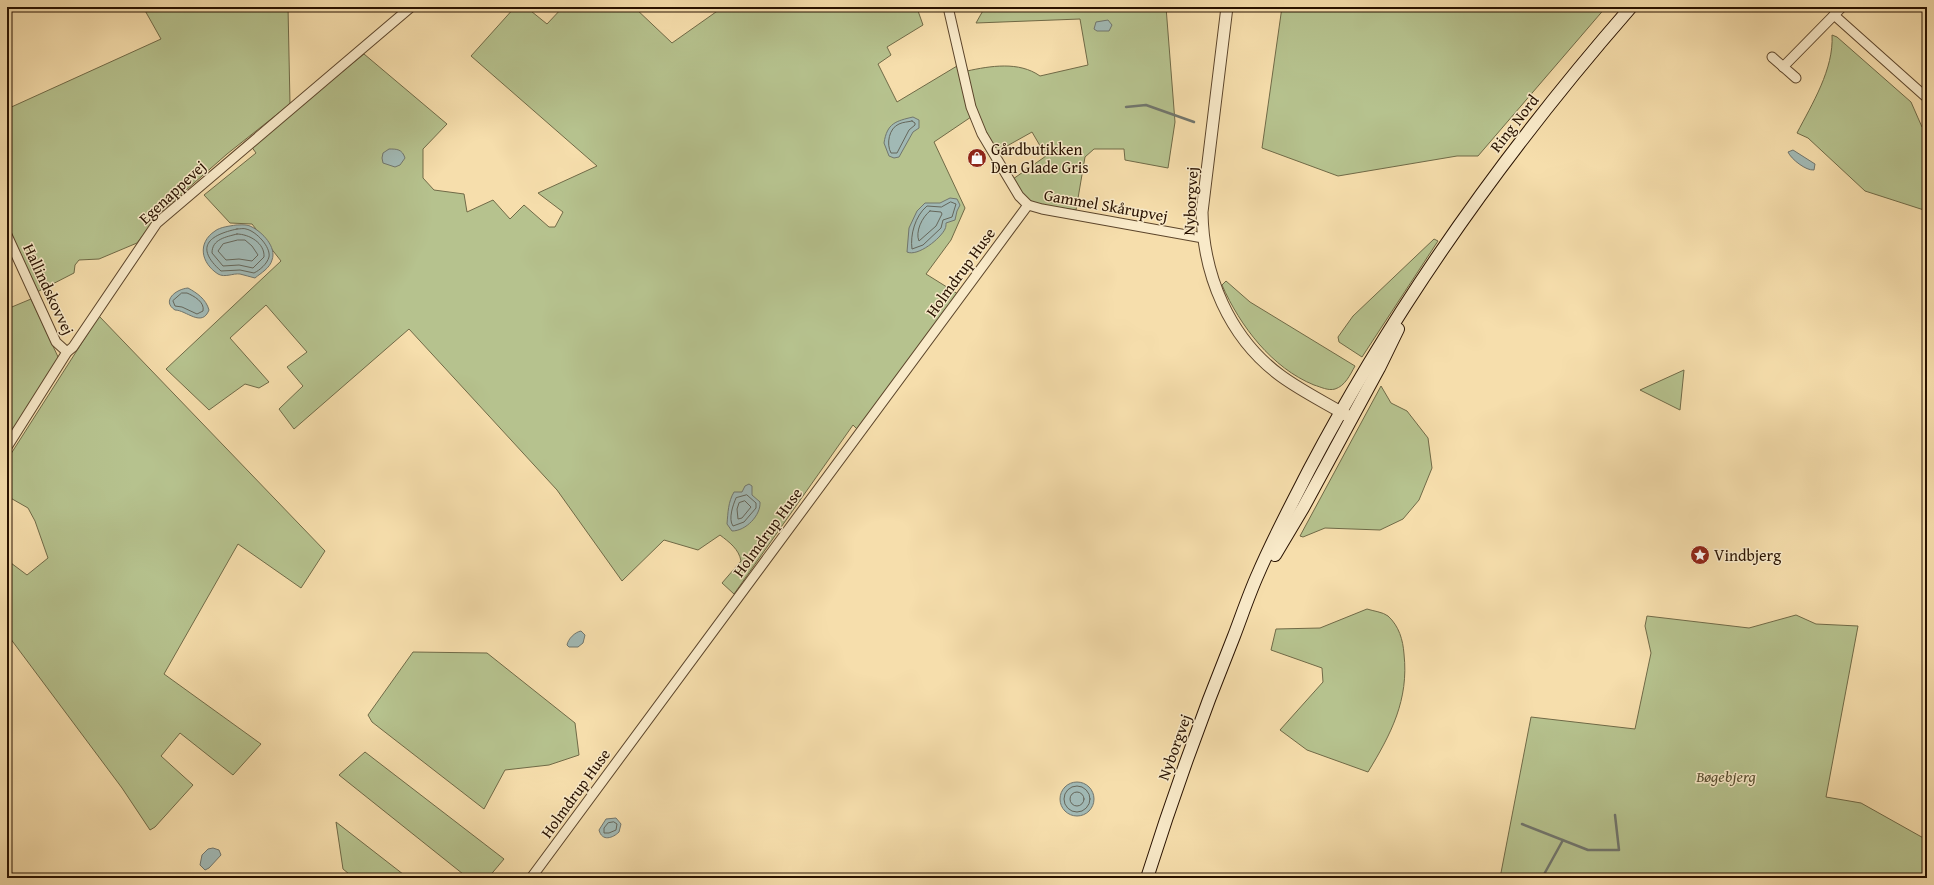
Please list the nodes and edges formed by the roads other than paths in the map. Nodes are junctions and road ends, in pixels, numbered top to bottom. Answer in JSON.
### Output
{"nodes":[{"id":1,"x":411,"y":7,"type":"edge"},
{"id":2,"x":948,"y":7,"type":"edge"},
{"id":3,"x":1227,"y":7,"type":"edge"},
{"id":4,"x":1631,"y":7,"type":"edge"},
{"id":5,"x":1842,"y":7,"type":"edge"},
{"id":6,"x":1834,"y":15,"type":"junction"},
{"id":7,"x":1772,"y":56,"type":"dead end"},
{"id":8,"x":1783,"y":66,"type":"junction"},
{"id":9,"x":1796,"y":78,"type":"dead end"},
{"id":10,"x":1927,"y":98,"type":"edge"},
{"id":11,"x":1028,"y":205,"type":"junction"},
{"id":12,"x":7,"y":235,"type":"edge"},
{"id":13,"x":1202,"y":238,"type":"junction"},
{"id":14,"x":1431,"y":266,"type":"junction"},
{"id":15,"x":67,"y":352,"type":"junction"},
{"id":16,"x":1340,"y":412,"type":"junction"},
{"id":17,"x":1351,"y":418,"type":"junction"},
{"id":18,"x":7,"y":447,"type":"edge"},
{"id":19,"x":1236,"y":629,"type":"junction"},
{"id":20,"x":531,"y":878,"type":"edge"},
{"id":21,"x":1147,"y":878,"type":"edge"}],
"edges":[{"from":1,"to":15,"type":"street","name":"Egenappevej"},
{"from":2,"to":11,"type":"street","name":"Gammel Skårupvej"},
{"from":3,"to":13,"type":"street","name":"Nyborgvej"},
{"from":4,"to":14,"type":"main road","name":"Ring Nord"},
{"from":5,"to":6,"type":"street"},
{"from":6,"to":8,"type":"street"},
{"from":6,"to":10,"type":"street"},
{"from":7,"to":8,"type":"street"},
{"from":8,"to":9,"type":"street"},
{"from":11,"to":13,"type":"street","name":"Gammel Skårupvej"},
{"from":11,"to":20,"type":"street","name":"Holmdrup Huse"},
{"from":12,"to":15,"type":"street","name":"Hallindskovvej"},
{"from":13,"to":16,"type":"street","name":"Nyborgvej"},
{"from":14,"to":16,"type":"main road","name":"Ring Nord"},
{"from":14,"to":17,"type":"main road","name":"Ring Nord"},
{"from":15,"to":18,"type":"street","name":"Egenappevej"},
{"from":16,"to":17,"type":"street","name":"Nyborgvej"},
{"from":16,"to":19,"type":"main road","name":"Nyborgvej"},
{"from":17,"to":19,"type":"main road","name":"Nyborgvej"},
{"from":19,"to":21,"type":"main road","name":"Nyborgvej"}]}
